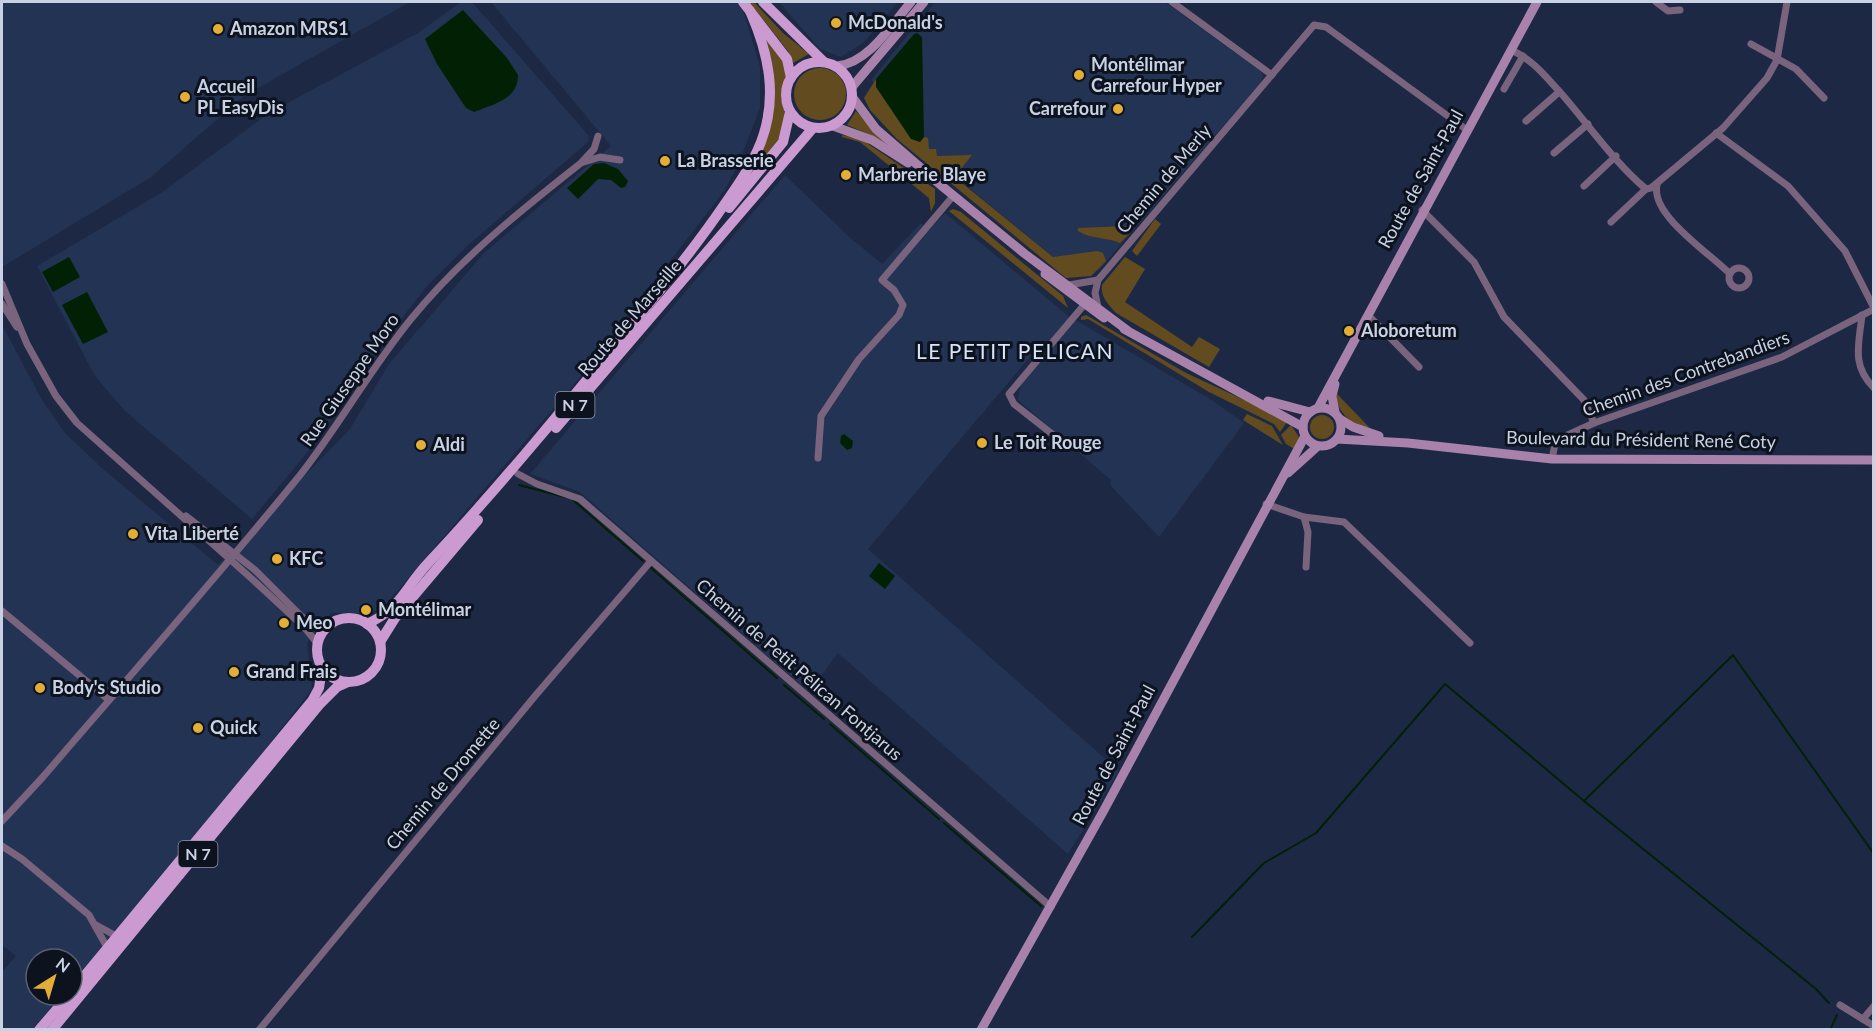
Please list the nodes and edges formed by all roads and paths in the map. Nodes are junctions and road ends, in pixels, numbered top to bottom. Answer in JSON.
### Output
{"nodes":[{"id":1,"x":758,"y":2,"type":"edge"},
{"id":2,"x":763,"y":2,"type":"edge"},
{"id":3,"x":911,"y":2,"type":"edge"},
{"id":4,"x":924,"y":2,"type":"edge"},
{"id":5,"x":1172,"y":2,"type":"edge"},
{"id":6,"x":1537,"y":2,"type":"edge"},
{"id":7,"x":1656,"y":2,"type":"edge"},
{"id":8,"x":1787,"y":2,"type":"edge"},
{"id":9,"x":747,"y":6,"type":"edge"},
{"id":10,"x":1680,"y":10,"type":"dead end"},
{"id":11,"x":786,"y":26,"type":"junction"},
{"id":12,"x":1751,"y":44,"type":"dead end"},
{"id":13,"x":1511,"y":50,"type":"junction"},
{"id":14,"x":1523,"y":56,"type":"junction"},
{"id":15,"x":1777,"y":60,"type":"junction"},
{"id":16,"x":824,"y":62,"type":"junction"},
{"id":17,"x":837,"y":66,"type":"junction"},
{"id":18,"x":1272,"y":75,"type":"junction"},
{"id":19,"x":790,"y":78,"type":"junction"},
{"id":20,"x":1504,"y":89,"type":"dead end"},
{"id":21,"x":1559,"y":92,"type":"junction"},
{"id":22,"x":852,"y":93,"type":"junction"},
{"id":23,"x":1824,"y":98,"type":"dead end"},
{"id":24,"x":790,"y":112,"type":"junction"},
{"id":25,"x":1526,"y":121,"type":"dead end"},
{"id":26,"x":1588,"y":123,"type":"junction"},
{"id":27,"x":832,"y":126,"type":"junction"},
{"id":28,"x":813,"y":128,"type":"junction"},
{"id":29,"x":1467,"y":130,"type":"junction"},
{"id":30,"x":1716,"y":133,"type":"junction"},
{"id":31,"x":598,"y":136,"type":"dead end"},
{"id":32,"x":1554,"y":153,"type":"dead end"},
{"id":33,"x":1616,"y":156,"type":"junction"},
{"id":34,"x":620,"y":160,"type":"dead end"},
{"id":35,"x":581,"y":163,"type":"junction"},
{"id":36,"x":1657,"y":185,"type":"junction"},
{"id":37,"x":1584,"y":186,"type":"dead end"},
{"id":38,"x":943,"y":187,"type":"junction"},
{"id":39,"x":1646,"y":189,"type":"junction"},
{"id":40,"x":954,"y":195,"type":"junction"},
{"id":41,"x":1422,"y":210,"type":"junction"},
{"id":42,"x":1611,"y":222,"type":"dead end"},
{"id":43,"x":699,"y":242,"type":"junction"},
{"id":44,"x":1025,"y":254,"type":"junction"},
{"id":45,"x":1730,"y":274,"type":"dead end"},
{"id":46,"x":1098,"y":280,"type":"junction"},
{"id":47,"x":2,"y":284,"type":"edge"},
{"id":48,"x":1069,"y":285,"type":"junction"},
{"id":49,"x":2,"y":294,"type":"edge"},
{"id":50,"x":2,"y":304,"type":"edge"},
{"id":51,"x":12,"y":304,"type":"junction"},
{"id":52,"x":1084,"y":305,"type":"junction"},
{"id":53,"x":1098,"y":307,"type":"junction"},
{"id":54,"x":1874,"y":309,"type":"edge"},
{"id":55,"x":1368,"y":315,"type":"junction"},
{"id":56,"x":1862,"y":315,"type":"junction"},
{"id":57,"x":1127,"y":330,"type":"junction"},
{"id":58,"x":21,"y":331,"type":"junction"},
{"id":59,"x":1419,"y":367,"type":"dead end"},
{"id":60,"x":1338,"y":373,"type":"junction"},
{"id":61,"x":1874,"y":388,"type":"edge"},
{"id":62,"x":1249,"y":395,"type":"junction"},
{"id":63,"x":1314,"y":410,"type":"junction"},
{"id":64,"x":1337,"y":415,"type":"junction"},
{"id":65,"x":1593,"y":423,"type":"junction"},
{"id":66,"x":1304,"y":431,"type":"junction"},
{"id":67,"x":1056,"y":438,"type":"dead end"},
{"id":68,"x":1337,"y":439,"type":"junction"},
{"id":69,"x":1408,"y":443,"type":"junction"},
{"id":70,"x":1318,"y":446,"type":"junction"},
{"id":71,"x":818,"y":458,"type":"dead end"},
{"id":72,"x":1552,"y":459,"type":"junction"},
{"id":73,"x":1874,"y":460,"type":"edge"},
{"id":74,"x":518,"y":474,"type":"junction"},
{"id":75,"x":1272,"y":494,"type":"junction"},
{"id":76,"x":1266,"y":504,"type":"junction"},
{"id":77,"x":175,"y":509,"type":"junction"},
{"id":78,"x":1304,"y":517,"type":"junction"},
{"id":79,"x":232,"y":556,"type":"junction"},
{"id":80,"x":651,"y":561,"type":"junction"},
{"id":81,"x":1306,"y":567,"type":"dead end"},
{"id":82,"x":2,"y":611,"type":"edge"},
{"id":83,"x":367,"y":624,"type":"junction"},
{"id":84,"x":326,"y":627,"type":"junction"},
{"id":85,"x":380,"y":642,"type":"junction"},
{"id":86,"x":317,"y":643,"type":"junction"},
{"id":87,"x":1470,"y":644,"type":"dead end"},
{"id":88,"x":322,"y":669,"type":"junction"},
{"id":89,"x":346,"y":683,"type":"junction"},
{"id":90,"x":109,"y":700,"type":"junction"},
{"id":91,"x":2,"y":821,"type":"edge"},
{"id":92,"x":2,"y":846,"type":"edge"},
{"id":93,"x":1051,"y":907,"type":"junction"},
{"id":94,"x":96,"y":925,"type":"junction"},
{"id":95,"x":118,"y":937,"type":"junction"},
{"id":96,"x":108,"y":949,"type":"junction"},
{"id":97,"x":84,"y":977,"type":"edge"},
{"id":98,"x":1840,"y":1005,"type":"dead end"},
{"id":99,"x":1874,"y":1006,"type":"edge"},
{"id":100,"x":58,"y":1007,"type":"edge"},
{"id":101,"x":1863,"y":1019,"type":"junction"},
{"id":102,"x":1874,"y":1026,"type":"edge"},
{"id":103,"x":39,"y":1029,"type":"edge"},
{"id":104,"x":52,"y":1029,"type":"edge"},
{"id":105,"x":260,"y":1029,"type":"edge"},
{"id":106,"x":981,"y":1029,"type":"edge"}],
"edges":[{"from":1,"to":11,"type":"main road"},
{"from":2,"to":11,"type":"main road"},
{"from":3,"to":17,"type":"main road"},
{"from":4,"to":22,"type":"main road"},
{"from":5,"to":18,"type":"street"},
{"from":6,"to":13,"type":"main road","name":"Route de Saint-Paul"},
{"from":7,"to":10,"type":"street"},
{"from":8,"to":15,"type":"street"},
{"from":9,"to":19,"type":"main road"},
{"from":9,"to":43,"type":"main road","number":"N 7"},
{"from":11,"to":16,"type":"main road"},
{"from":12,"to":15,"type":"street"},
{"from":13,"to":14,"type":"street"},
{"from":13,"to":29,"type":"main road","name":"Route de Saint-Paul"},
{"from":14,"to":20,"type":"street"},
{"from":14,"to":21,"type":"street"},
{"from":15,"to":23,"type":"street"},
{"from":15,"to":30,"type":"street"},
{"from":16,"to":17,"type":"main road"},
{"from":16,"to":19,"type":"main road"},
{"from":17,"to":22,"type":"main road"},
{"from":18,"to":29,"type":"street","name":"Chemin de Merly"},
{"from":18,"to":46,"type":"street","name":"Chemin de Merly"},
{"from":19,"to":24,"type":"main road"},
{"from":21,"to":25,"type":"street"},
{"from":21,"to":26,"type":"street"},
{"from":22,"to":27,"type":"main road"},
{"from":22,"to":38,"type":"main road"},
{"from":24,"to":28,"type":"main road"},
{"from":24,"to":43,"type":"main road","number":"N 7"},
{"from":26,"to":32,"type":"street"},
{"from":26,"to":33,"type":"street"},
{"from":27,"to":28,"type":"main road"},
{"from":27,"to":38,"type":"main road"},
{"from":28,"to":74,"type":"main road","name":"Route de Marseille","number":"N 7"},
{"from":29,"to":41,"type":"main road","name":"Route de Saint-Paul"},
{"from":30,"to":36,"type":"street"},
{"from":30,"to":54,"type":"street"},
{"from":31,"to":35,"type":"street","name":"Rue Giuseppe Moro"},
{"from":33,"to":37,"type":"street"},
{"from":33,"to":39,"type":"street"},
{"from":34,"to":35,"type":"street"},
{"from":35,"to":79,"type":"street","name":"Rue Giuseppe Moro"},
{"from":36,"to":39,"type":"street"},
{"from":36,"to":45,"type":"street"},
{"from":38,"to":40,"type":"main road"},
{"from":39,"to":42,"type":"street"},
{"from":40,"to":44,"type":"main road"},
{"from":40,"to":71,"type":"street"},
{"from":41,"to":55,"type":"main road","name":"Route de Saint-Paul"},
{"from":41,"to":65,"type":"street"},
{"from":43,"to":83,"type":"main road","name":"Route de Marseille","number":"N 7"},
{"from":44,"to":48,"type":"main road"},
{"from":44,"to":52,"type":"main road"},
{"from":46,"to":48,"type":"street"},
{"from":46,"to":53,"type":"street"},
{"from":47,"to":51,"type":"street"},
{"from":48,"to":53,"type":"main road"},
{"from":49,"to":51,"type":"street"},
{"from":50,"to":58,"type":"street"},
{"from":51,"to":58,"type":"street"},
{"from":52,"to":57,"type":"main road"},
{"from":52,"to":67,"type":"street"},
{"from":53,"to":57,"type":"main road"},
{"from":54,"to":56,"type":"street","name":"Chemin des Contrebandiers"},
{"from":55,"to":59,"type":"street"},
{"from":55,"to":60,"type":"main road","name":"Route de Saint-Paul"},
{"from":56,"to":61,"type":"street"},
{"from":56,"to":65,"type":"street","name":"Chemin des Contrebandiers"},
{"from":57,"to":62,"type":"main road"},
{"from":58,"to":77,"type":"street"},
{"from":60,"to":63,"type":"main road","name":"Route de Saint-Paul"},
{"from":60,"to":64,"type":"main road","name":"Route de Saint-Paul"},
{"from":62,"to":63,"type":"main road"},
{"from":62,"to":66,"type":"main road"},
{"from":63,"to":64,"type":"main road"},
{"from":63,"to":66,"type":"main road"},
{"from":64,"to":68,"type":"main road"},
{"from":64,"to":69,"type":"main road","name":"Boulevard du Président René Coty"},
{"from":65,"to":72,"type":"street","name":"Chemin des Contrebandiers"},
{"from":66,"to":70,"type":"main road"},
{"from":66,"to":75,"type":"main road","name":"Route de Saint-Paul"},
{"from":68,"to":69,"type":"main road","name":"Boulevard du Président René Coty"},
{"from":68,"to":70,"type":"main road"},
{"from":69,"to":72,"type":"main road","name":"Boulevard du Président René Coty"},
{"from":70,"to":75,"type":"main road","name":"Route de Saint-Paul"},
{"from":72,"to":73,"type":"main road","name":"Boulevard du Président René Coty"},
{"from":74,"to":80,"type":"street","name":"Chemin de Petit Pélican Fontjarus"},
{"from":74,"to":85,"type":"main road","name":"Route de Marseille","number":"N 7"},
{"from":75,"to":76,"type":"main road","name":"Route de Saint-Paul"},
{"from":76,"to":78,"type":"street"},
{"from":76,"to":93,"type":"main road","name":"Route de Saint-Paul"},
{"from":77,"to":79,"type":"street"},
{"from":77,"to":79,"type":"street"},
{"from":78,"to":81,"type":"street"},
{"from":78,"to":87,"type":"street"},
{"from":79,"to":84,"type":"street"},
{"from":79,"to":86,"type":"street"},
{"from":79,"to":90,"type":"street","name":"Rue Giuseppe Moro"},
{"from":80,"to":93,"type":"street","name":"Chemin de Petit Pélican Fontjarus"},
{"from":80,"to":105,"type":"street","name":"Chemin de Dromette"},
{"from":82,"to":90,"type":"street"},
{"from":83,"to":84,"type":"main road"},
{"from":83,"to":85,"type":"main road"},
{"from":84,"to":86,"type":"main road"},
{"from":85,"to":89,"type":"main road"},
{"from":86,"to":88,"type":"main road"},
{"from":88,"to":89,"type":"main road"},
{"from":88,"to":95,"type":"main road","number":"N 7"},
{"from":89,"to":104,"type":"main road","number":"N 7"},
{"from":90,"to":91,"type":"street","name":"Rue Giuseppe Moro"},
{"from":92,"to":94,"type":"street"},
{"from":93,"to":106,"type":"main road","name":"Route de Saint-Paul"},
{"from":94,"to":95,"type":"street"},
{"from":94,"to":96,"type":"street"},
{"from":95,"to":96,"type":"main road","number":"N 7"},
{"from":96,"to":97,"type":"main road","number":"N 7"},
{"from":98,"to":101,"type":"street"},
{"from":99,"to":101,"type":"street"},
{"from":100,"to":103,"type":"main road"},
{"from":101,"to":102,"type":"street"}]}
